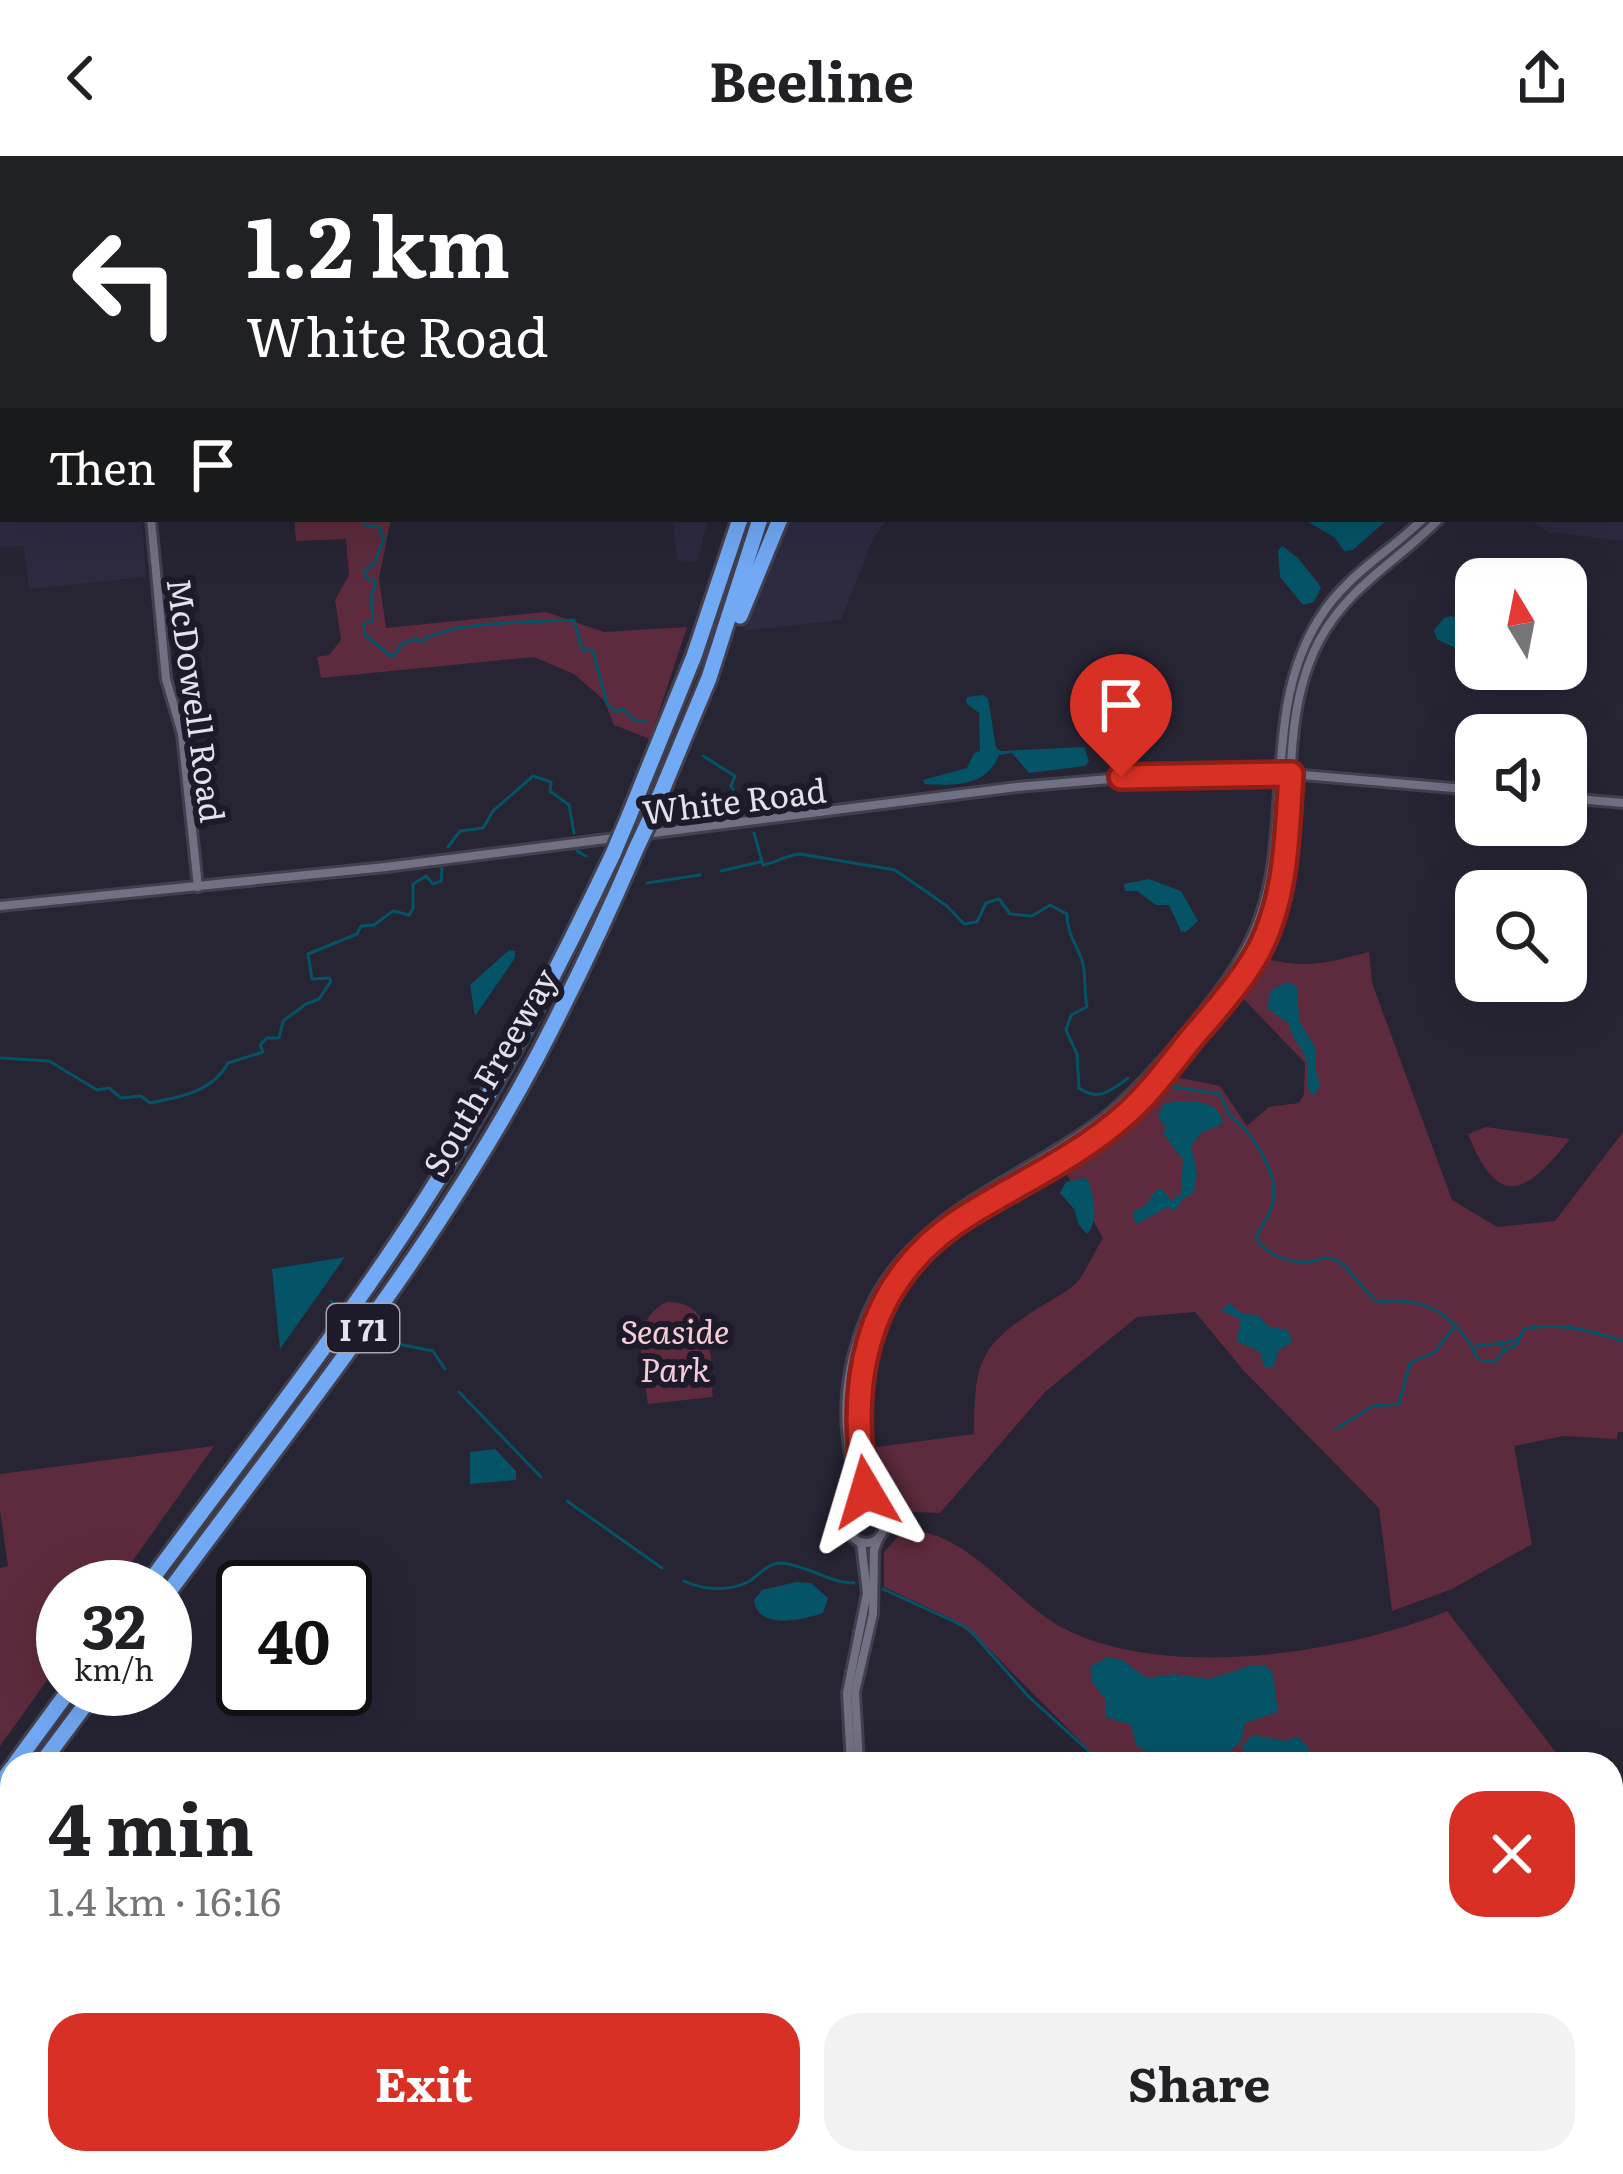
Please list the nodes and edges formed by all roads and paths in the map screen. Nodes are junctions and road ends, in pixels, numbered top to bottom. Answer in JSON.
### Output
{"nodes":[{"id":1,"x":151,"y":522,"type":"edge"},
{"id":2,"x":729,"y":522,"type":"edge"},
{"id":3,"x":739,"y":522,"type":"edge"},
{"id":4,"x":759,"y":522,"type":"edge"},
{"id":5,"x":775,"y":522,"type":"edge"},
{"id":6,"x":1419,"y":522,"type":"edge"},
{"id":7,"x":1435,"y":522,"type":"edge"},
{"id":8,"x":722,"y":579,"type":"junction"},
{"id":9,"x":698,"y":705,"type":"junction"},
{"id":10,"x":1286,"y":774,"type":"junction"},
{"id":11,"x":1455,"y":788,"type":"edge"},
{"id":12,"x":1587,"y":799,"type":"edge"},
{"id":13,"x":1623,"y":802,"type":"edge"},
{"id":14,"x":199,"y":887,"type":"junction"},
{"id":15,"x":0,"y":907,"type":"edge"},
{"id":16,"x":877,"y":1511,"type":"junction"},
{"id":17,"x":854,"y":1512,"type":"junction"},
{"id":18,"x":879,"y":1537,"type":"junction"},
{"id":19,"x":861,"y":1542,"type":"junction"},
{"id":20,"x":166,"y":1560,"type":"edge"},
{"id":21,"x":192,"y":1560,"type":"edge"},
{"id":22,"x":50,"y":1716,"type":"edge"},
{"id":23,"x":77,"y":1716,"type":"edge"},
{"id":24,"x":24,"y":1752,"type":"edge"},
{"id":25,"x":50,"y":1752,"type":"edge"},
{"id":26,"x":853,"y":1752,"type":"edge"},
{"id":27,"x":855,"y":1752,"type":"edge"}],
"edges":[{"from":1,"to":14,"type":"street","name":"McDowell Road"},
{"from":2,"to":8,"type":"highway"},
{"from":3,"to":8,"type":"highway","name":"South Freeway","number":"I 71"},
{"from":4,"to":9,"type":"highway","name":"South Freeway","number":"I 71"},
{"from":5,"to":9,"type":"highway","number":"I 71"},
{"from":6,"to":10,"type":"street"},
{"from":7,"to":10,"type":"street"},
{"from":8,"to":20,"type":"highway","name":"South Freeway","number":"I 71","bridge":true},
{"from":9,"to":21,"type":"highway","name":"South Freeway","number":"I 71","bridge":true},
{"from":10,"to":11,"type":"street","name":"White Road"},
{"from":10,"to":14,"type":"street","name":"White Road"},
{"from":10,"to":16,"type":"street"},
{"from":10,"to":17,"type":"street"},
{"from":12,"to":13,"type":"street"},
{"from":14,"to":15,"type":"street","name":"White Road"},
{"from":16,"to":17,"type":"street"},
{"from":16,"to":18,"type":"street"},
{"from":17,"to":19,"type":"street"},
{"from":18,"to":19,"type":"street"},
{"from":18,"to":27,"type":"street"},
{"from":19,"to":26,"type":"street"},
{"from":22,"to":24,"type":"highway"},
{"from":23,"to":25,"type":"highway"}]}
